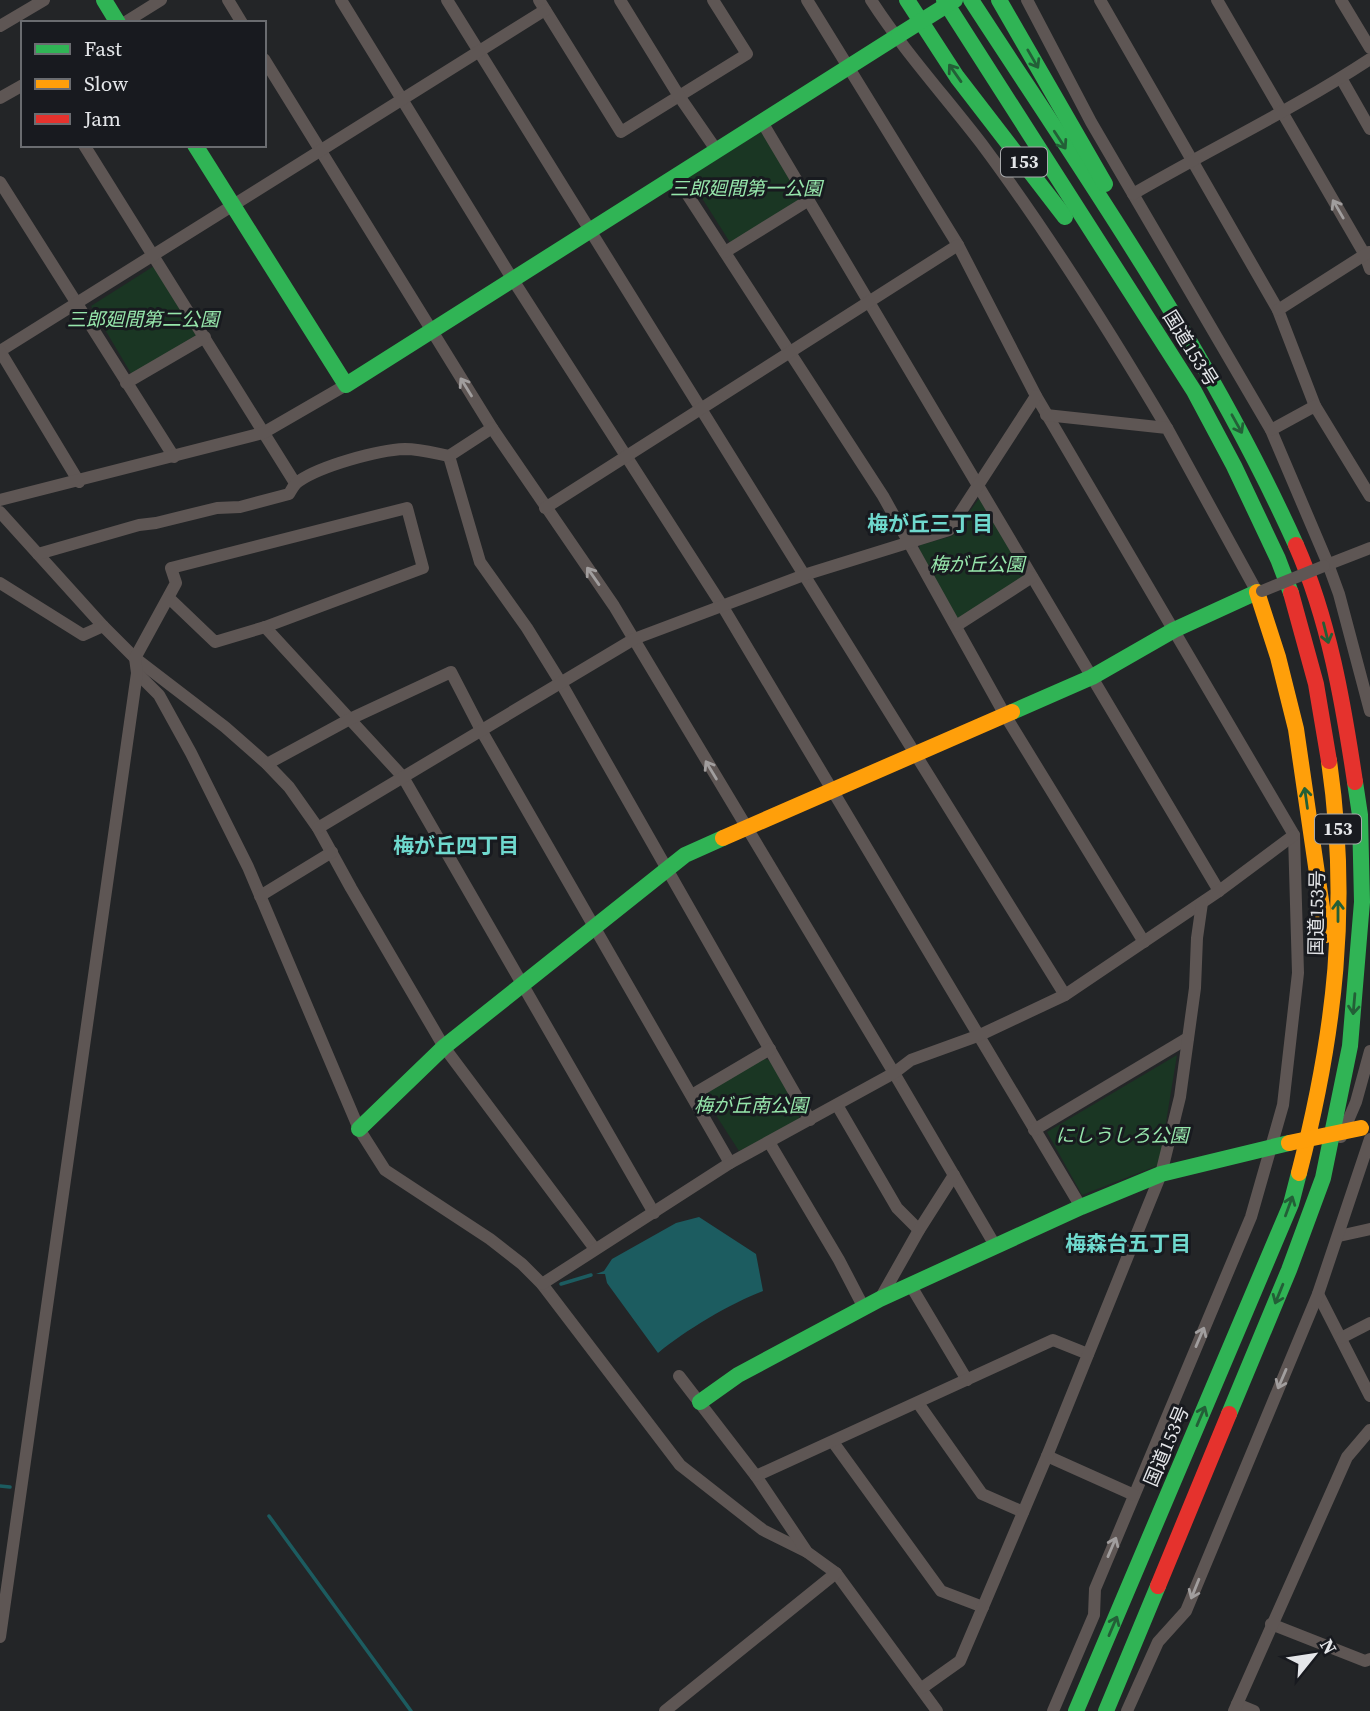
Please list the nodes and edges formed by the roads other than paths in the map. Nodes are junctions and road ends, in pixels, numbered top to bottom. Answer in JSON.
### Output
{"nodes":[{"id":1,"x":44,"y":0,"type":"edge"},
{"id":2,"x":104,"y":0,"type":"edge"},
{"id":3,"x":161,"y":0,"type":"edge"},
{"id":4,"x":228,"y":0,"type":"edge"},
{"id":5,"x":341,"y":0,"type":"edge"},
{"id":6,"x":447,"y":0,"type":"edge"},
{"id":7,"x":620,"y":0,"type":"edge"},
{"id":8,"x":713,"y":0,"type":"edge"},
{"id":9,"x":807,"y":0,"type":"edge"},
{"id":10,"x":871,"y":0,"type":"edge"},
{"id":11,"x":906,"y":0,"type":"edge"},
{"id":12,"x":927,"y":0,"type":"edge"},
{"id":13,"x":944,"y":0,"type":"edge"},
{"id":14,"x":955,"y":0,"type":"edge"},
{"id":15,"x":971,"y":0,"type":"edge"},
{"id":16,"x":981,"y":0,"type":"edge"},
{"id":17,"x":999,"y":0,"type":"edge"},
{"id":18,"x":1027,"y":0,"type":"edge"},
{"id":19,"x":1100,"y":0,"type":"edge"},
{"id":20,"x":1217,"y":0,"type":"edge"},
{"id":21,"x":1341,"y":0,"type":"edge"},
{"id":22,"x":542,"y":5,"type":"edge"},
{"id":23,"x":120,"y":21,"type":"edge"},
{"id":24,"x":124,"y":21,"type":"edge"},
{"id":25,"x":241,"y":21,"type":"edge"},
{"id":26,"x":0,"y":26,"type":"edge"},
{"id":27,"x":897,"y":37,"type":"junction"},
{"id":28,"x":1370,"y":48,"type":"edge"},
{"id":29,"x":479,"y":51,"type":"junction"},
{"id":30,"x":1370,"y":59,"type":"edge"},
{"id":31,"x":266,"y":62,"type":"edge"},
{"id":32,"x":849,"y":67,"type":"junction"},
{"id":33,"x":1341,"y":78,"type":"junction"},
{"id":34,"x":21,"y":86,"type":"edge"},
{"id":35,"x":679,"y":96,"type":"junction"},
{"id":36,"x":0,"y":99,"type":"edge"},
{"id":37,"x":402,"y":99,"type":"junction"},
{"id":38,"x":1038,"y":106,"type":"junction"},
{"id":39,"x":1283,"y":113,"type":"junction"},
{"id":40,"x":762,"y":122,"type":"junction"},
{"id":41,"x":1370,"y":129,"type":"edge"},
{"id":42,"x":85,"y":147,"type":"edge"},
{"id":43,"x":196,"y":147,"type":"edge"},
{"id":44,"x":320,"y":151,"type":"junction"},
{"id":45,"x":717,"y":151,"type":"junction"},
{"id":46,"x":1192,"y":159,"type":"junction"},
{"id":47,"x":676,"y":177,"type":"junction"},
{"id":48,"x":0,"y":182,"type":"edge"},
{"id":49,"x":1045,"y":189,"type":"junction"},
{"id":50,"x":1133,"y":194,"type":"junction"},
{"id":51,"x":809,"y":200,"type":"junction"},
{"id":52,"x":233,"y":205,"type":"junction"},
{"id":53,"x":590,"y":231,"type":"junction"},
{"id":54,"x":958,"y":245,"type":"junction"},
{"id":55,"x":724,"y":252,"type":"junction"},
{"id":56,"x":1367,"y":253,"type":"edge"},
{"id":57,"x":153,"y":255,"type":"junction"},
{"id":58,"x":1370,"y":269,"type":"edge"},
{"id":59,"x":513,"y":280,"type":"junction"},
{"id":60,"x":78,"y":302,"type":"junction"},
{"id":61,"x":869,"y":302,"type":"junction"},
{"id":62,"x":1166,"y":302,"type":"junction"},
{"id":63,"x":1278,"y":310,"type":"junction"},
{"id":64,"x":1148,"y":319,"type":"junction"},
{"id":65,"x":432,"y":331,"type":"junction"},
{"id":66,"x":205,"y":337,"type":"junction"},
{"id":67,"x":0,"y":351,"type":"edge"},
{"id":68,"x":789,"y":352,"type":"junction"},
{"id":69,"x":127,"y":383,"type":"junction"},
{"id":70,"x":346,"y":384,"type":"junction"},
{"id":71,"x":1035,"y":396,"type":"junction"},
{"id":72,"x":1315,"y":405,"type":"junction"},
{"id":73,"x":701,"y":409,"type":"junction"},
{"id":74,"x":1046,"y":415,"type":"junction"},
{"id":75,"x":492,"y":428,"type":"junction"},
{"id":76,"x":1167,"y":428,"type":"junction"},
{"id":77,"x":1271,"y":430,"type":"junction"},
{"id":78,"x":263,"y":433,"type":"junction"},
{"id":79,"x":449,"y":456,"type":"junction"},
{"id":80,"x":174,"y":457,"type":"junction"},
{"id":81,"x":625,"y":457,"type":"junction"},
{"id":82,"x":79,"y":481,"type":"junction"},
{"id":83,"x":295,"y":482,"type":"junction"},
{"id":84,"x":977,"y":484,"type":"junction"},
{"id":85,"x":1370,"y":496,"type":"edge"},
{"id":86,"x":0,"y":499,"type":"edge"},
{"id":87,"x":545,"y":508,"type":"junction"},
{"id":88,"x":0,"y":512,"type":"edge"},
{"id":89,"x":910,"y":543,"type":"junction"},
{"id":90,"x":1370,"y":548,"type":"edge"},
{"id":91,"x":38,"y":554,"type":"junction"},
{"id":92,"x":1326,"y":565,"type":"junction"},
{"id":93,"x":804,"y":575,"type":"junction"},
{"id":94,"x":1032,"y":577,"type":"junction"},
{"id":95,"x":0,"y":583,"type":"edge"},
{"id":96,"x":1259,"y":592,"type":"junction"},
{"id":97,"x":169,"y":598,"type":"junction"},
{"id":98,"x":723,"y":607,"type":"junction"},
{"id":99,"x":103,"y":626,"type":"junction"},
{"id":100,"x":956,"y":626,"type":"junction"},
{"id":101,"x":265,"y":627,"type":"junction"},
{"id":102,"x":1174,"y":630,"type":"junction"},
{"id":103,"x":634,"y":639,"type":"junction"},
{"id":104,"x":135,"y":658,"type":"junction"},
{"id":105,"x":137,"y":673,"type":"junction"},
{"id":106,"x":1092,"y":677,"type":"junction"},
{"id":107,"x":561,"y":683,"type":"junction"},
{"id":108,"x":1370,"y":711,"type":"edge"},
{"id":109,"x":1005,"y":715,"type":"junction"},
{"id":110,"x":349,"y":719,"type":"junction"},
{"id":111,"x":481,"y":730,"type":"junction"},
{"id":112,"x":916,"y":755,"type":"junction"},
{"id":113,"x":267,"y":764,"type":"junction"},
{"id":114,"x":403,"y":777,"type":"junction"},
{"id":115,"x":835,"y":791,"type":"junction"},
{"id":116,"x":318,"y":828,"type":"junction"},
{"id":117,"x":746,"y":829,"type":"junction"},
{"id":118,"x":1294,"y":835,"type":"junction"},
{"id":119,"x":332,"y":852,"type":"junction"},
{"id":120,"x":667,"y":869,"type":"junction"},
{"id":121,"x":1219,"y":891,"type":"junction"},
{"id":122,"x":260,"y":896,"type":"junction"},
{"id":123,"x":1202,"y":903,"type":"junction"},
{"id":124,"x":596,"y":926,"type":"junction"},
{"id":125,"x":1144,"y":942,"type":"junction"},
{"id":126,"x":524,"y":985,"type":"junction"},
{"id":127,"x":1335,"y":986,"type":"junction"},
{"id":128,"x":1065,"y":995,"type":"junction"},
{"id":129,"x":980,"y":1035,"type":"junction"},
{"id":130,"x":1188,"y":1038,"type":"junction"},
{"id":131,"x":444,"y":1047,"type":"junction"},
{"id":132,"x":770,"y":1049,"type":"junction"},
{"id":133,"x":1370,"y":1051,"type":"edge"},
{"id":134,"x":894,"y":1073,"type":"junction"},
{"id":135,"x":692,"y":1096,"type":"junction"},
{"id":136,"x":836,"y":1105,"type":"junction"},
{"id":137,"x":810,"y":1120,"type":"junction"},
{"id":138,"x":359,"y":1129,"type":"junction"},
{"id":139,"x":1034,"y":1130,"type":"junction"},
{"id":140,"x":1367,"y":1131,"type":"edge"},
{"id":141,"x":769,"y":1142,"type":"junction"},
{"id":142,"x":1272,"y":1147,"type":"junction"},
{"id":143,"x":730,"y":1163,"type":"junction"},
{"id":144,"x":1161,"y":1174,"type":"junction"},
{"id":145,"x":954,"y":1175,"type":"junction"},
{"id":146,"x":1323,"y":1178,"type":"junction"},
{"id":147,"x":1081,"y":1207,"type":"junction"},
{"id":148,"x":654,"y":1213,"type":"junction"},
{"id":149,"x":1370,"y":1229,"type":"edge"},
{"id":150,"x":919,"y":1230,"type":"junction"},
{"id":151,"x":1339,"y":1236,"type":"junction"},
{"id":152,"x":996,"y":1247,"type":"junction"},
{"id":153,"x":595,"y":1249,"type":"junction"},
{"id":154,"x":542,"y":1284,"type":"junction"},
{"id":155,"x":911,"y":1286,"type":"junction"},
{"id":156,"x":1318,"y":1294,"type":"junction"},
{"id":157,"x":880,"y":1299,"type":"junction"},
{"id":158,"x":864,"y":1308,"type":"junction"},
{"id":159,"x":1370,"y":1323,"type":"edge"},
{"id":160,"x":1341,"y":1338,"type":"junction"},
{"id":161,"x":1088,"y":1354,"type":"junction"},
{"id":162,"x":679,"y":1376,"type":"dead end"},
{"id":163,"x":967,"y":1380,"type":"junction"},
{"id":164,"x":1370,"y":1396,"type":"edge"},
{"id":165,"x":700,"y":1402,"type":"junction"},
{"id":166,"x":918,"y":1403,"type":"junction"},
{"id":167,"x":1370,"y":1430,"type":"edge"},
{"id":168,"x":833,"y":1442,"type":"junction"},
{"id":169,"x":1047,"y":1456,"type":"junction"},
{"id":170,"x":756,"y":1476,"type":"junction"},
{"id":171,"x":1134,"y":1495,"type":"junction"},
{"id":172,"x":1023,"y":1512,"type":"junction"},
{"id":173,"x":807,"y":1552,"type":"junction"},
{"id":174,"x":836,"y":1573,"type":"junction"},
{"id":175,"x":983,"y":1607,"type":"junction"},
{"id":176,"x":1271,"y":1624,"type":"junction"},
{"id":177,"x":0,"y":1637,"type":"edge"},
{"id":178,"x":1076,"y":1657,"type":"junction"},
{"id":179,"x":1370,"y":1659,"type":"edge"},
{"id":180,"x":1094,"y":1671,"type":"junction"},
{"id":181,"x":1139,"y":1684,"type":"junction"},
{"id":182,"x":1117,"y":1687,"type":"junction"},
{"id":183,"x":922,"y":1688,"type":"junction"},
{"id":184,"x":1235,"y":1707,"type":"edge"},
{"id":185,"x":665,"y":1711,"type":"edge"},
{"id":186,"x":937,"y":1711,"type":"edge"},
{"id":187,"x":1053,"y":1711,"type":"edge"},
{"id":188,"x":1076,"y":1711,"type":"edge"},
{"id":189,"x":1106,"y":1711,"type":"edge"},
{"id":190,"x":1127,"y":1711,"type":"edge"},
{"id":191,"x":1254,"y":1711,"type":"edge"}],
"edges":[{"from":1,"to":26,"type":"street"},
{"from":2,"to":23,"type":"main road"},
{"from":3,"to":24,"type":"street"},
{"from":4,"to":25,"type":"street"},
{"from":5,"to":37,"type":"street"},
{"from":6,"to":29,"type":"street"},
{"from":7,"to":35,"type":"street"},
{"from":8,"to":35,"type":"street"},
{"from":9,"to":32,"type":"street"},
{"from":10,"to":27,"type":"street"},
{"from":49,"to":11,"type":"main road","number":"153","one_way":true},
{"from":12,"to":49,"type":"main road"},
{"from":13,"to":64,"type":"main road","name":"国道153号","number":"153"},
{"from":14,"to":27,"type":"main road","bridge":true},
{"from":15,"to":38,"type":"main road","name":"国道153号","number":"153"},
{"from":16,"to":38,"type":"main road"},
{"from":17,"to":62,"type":"main road","number":"153","one_way":true},
{"from":18,"to":50,"type":"street"},
{"from":19,"to":46,"type":"street"},
{"from":20,"to":39,"type":"street"},
{"from":21,"to":28,"type":"street"},
{"from":22,"to":29,"type":"street"},
{"from":22,"to":35,"type":"street"},
{"from":27,"to":32,"type":"main road"},
{"from":27,"to":76,"type":"street"},
{"from":29,"to":37,"type":"street"},
{"from":29,"to":53,"type":"street"},
{"from":30,"to":33,"type":"street"},
{"from":31,"to":44,"type":"street"},
{"from":32,"to":40,"type":"main road"},
{"from":32,"to":54,"type":"street"},
{"from":33,"to":39,"type":"street"},
{"from":33,"to":41,"type":"street"},
{"from":34,"to":36,"type":"street"},
{"from":35,"to":45,"type":"street"},
{"from":37,"to":44,"type":"street"},
{"from":37,"to":59,"type":"street"},
{"from":38,"to":62,"type":"main road","name":"国道153号","number":"153","one_way":true},
{"from":39,"to":46,"type":"street"},
{"from":56,"to":39,"type":"street","one_way":true},
{"from":40,"to":45,"type":"main road"},
{"from":40,"to":51,"type":"street"},
{"from":42,"to":57,"type":"street"},
{"from":43,"to":52,"type":"main road"},
{"from":44,"to":52,"type":"street"},
{"from":44,"to":65,"type":"street"},
{"from":45,"to":47,"type":"main road"},
{"from":46,"to":50,"type":"street"},
{"from":46,"to":63,"type":"street"},
{"from":47,"to":53,"type":"main road"},
{"from":47,"to":55,"type":"street"},
{"from":48,"to":60,"type":"street"},
{"from":49,"to":64,"type":"main road","number":"153"},
{"from":50,"to":77,"type":"street"},
{"from":51,"to":55,"type":"street"},
{"from":51,"to":61,"type":"street"},
{"from":52,"to":57,"type":"street"},
{"from":52,"to":70,"type":"main road"},
{"from":53,"to":59,"type":"main road"},
{"from":53,"to":73,"type":"street"},
{"from":54,"to":61,"type":"street"},
{"from":54,"to":71,"type":"street"},
{"from":55,"to":68,"type":"street"},
{"from":56,"to":58,"type":"street"},
{"from":56,"to":63,"type":"street"},
{"from":57,"to":60,"type":"street"},
{"from":57,"to":66,"type":"street"},
{"from":59,"to":65,"type":"main road"},
{"from":59,"to":81,"type":"street"},
{"from":60,"to":67,"type":"street"},
{"from":60,"to":69,"type":"street"},
{"from":61,"to":68,"type":"street"},
{"from":61,"to":84,"type":"street"},
{"from":62,"to":146,"type":"main road","name":"国道153号","number":"153","one_way":true},
{"from":63,"to":72,"type":"street"},
{"from":127,"to":64,"type":"main road","name":"国道153号","number":"153","one_way":true},
{"from":65,"to":70,"type":"main road"},
{"from":75,"to":65,"type":"street","one_way":true},
{"from":66,"to":69,"type":"street"},
{"from":66,"to":78,"type":"street"},
{"from":67,"to":82,"type":"street"},
{"from":68,"to":73,"type":"street"},
{"from":68,"to":89,"type":"street"},
{"from":69,"to":80,"type":"street"},
{"from":70,"to":78,"type":"street"},
{"from":71,"to":74,"type":"street"},
{"from":71,"to":84,"type":"street"},
{"from":72,"to":77,"type":"street"},
{"from":72,"to":85,"type":"street"},
{"from":73,"to":81,"type":"street"},
{"from":73,"to":93,"type":"street"},
{"from":74,"to":76,"type":"street"},
{"from":74,"to":102,"type":"street"},
{"from":75,"to":79,"type":"street"},
{"from":75,"to":87,"type":"street"},
{"from":76,"to":96,"type":"street"},
{"from":77,"to":92,"type":"street"},
{"from":78,"to":80,"type":"street"},
{"from":78,"to":83,"type":"street"},
{"from":79,"to":83,"type":"street"},
{"from":79,"to":107,"type":"street"},
{"from":80,"to":82,"type":"street"},
{"from":81,"to":87,"type":"street"},
{"from":81,"to":98,"type":"street"},
{"from":82,"to":86,"type":"street"},
{"from":83,"to":91,"type":"street"},
{"from":84,"to":89,"type":"street"},
{"from":84,"to":94,"type":"street"},
{"from":103,"to":87,"type":"street","one_way":true},
{"from":88,"to":91,"type":"street"},
{"from":89,"to":93,"type":"street"},
{"from":89,"to":100,"type":"street"},
{"from":90,"to":92,"type":"street"},
{"from":91,"to":99,"type":"street"},
{"from":92,"to":96,"type":"street","bridge":true},
{"from":92,"to":108,"type":"street"},
{"from":93,"to":98,"type":"street"},
{"from":93,"to":112,"type":"street"},
{"from":94,"to":100,"type":"street"},
{"from":94,"to":106,"type":"street"},
{"from":95,"to":99,"type":"street"},
{"from":96,"to":102,"type":"main road"},
{"from":127,"to":96,"type":"main road","one_way":true},
{"from":97,"to":101,"type":"street"},
{"from":97,"to":101,"type":"street"},
{"from":97,"to":104,"type":"street"},
{"from":98,"to":103,"type":"street"},
{"from":98,"to":115,"type":"street"},
{"from":99,"to":104,"type":"street"},
{"from":100,"to":109,"type":"street"},
{"from":101,"to":110,"type":"street"},
{"from":102,"to":106,"type":"main road"},
{"from":102,"to":118,"type":"street"},
{"from":103,"to":107,"type":"street"},
{"from":117,"to":103,"type":"street","one_way":true},
{"from":104,"to":105,"type":"street"},
{"from":104,"to":113,"type":"street"},
{"from":105,"to":122,"type":"street"},
{"from":105,"to":177,"type":"street"},
{"from":106,"to":109,"type":"main road"},
{"from":106,"to":121,"type":"street"},
{"from":107,"to":111,"type":"street"},
{"from":107,"to":120,"type":"street"},
{"from":109,"to":112,"type":"main road"},
{"from":109,"to":125,"type":"street"},
{"from":110,"to":111,"type":"street"},
{"from":110,"to":113,"type":"street"},
{"from":110,"to":114,"type":"street"},
{"from":111,"to":114,"type":"street"},
{"from":111,"to":124,"type":"street"},
{"from":112,"to":115,"type":"main road"},
{"from":112,"to":128,"type":"street"},
{"from":113,"to":116,"type":"street"},
{"from":114,"to":116,"type":"street"},
{"from":114,"to":126,"type":"street"},
{"from":115,"to":117,"type":"main road"},
{"from":115,"to":129,"type":"street"},
{"from":116,"to":119,"type":"street"},
{"from":117,"to":120,"type":"main road"},
{"from":117,"to":134,"type":"street"},
{"from":118,"to":121,"type":"street"},
{"from":118,"to":142,"type":"street"},
{"from":119,"to":122,"type":"street"},
{"from":119,"to":131,"type":"street"},
{"from":120,"to":124,"type":"main road"},
{"from":120,"to":132,"type":"street"},
{"from":121,"to":123,"type":"street"},
{"from":122,"to":138,"type":"street"},
{"from":123,"to":125,"type":"street"},
{"from":123,"to":130,"type":"street"},
{"from":124,"to":126,"type":"main road"},
{"from":124,"to":135,"type":"street"},
{"from":125,"to":128,"type":"street"},
{"from":126,"to":131,"type":"main road"},
{"from":126,"to":148,"type":"street"},
{"from":180,"to":127,"type":"main road","name":"国道153号","number":"153","one_way":true},
{"from":128,"to":129,"type":"street"},
{"from":129,"to":134,"type":"street"},
{"from":129,"to":139,"type":"street"},
{"from":130,"to":139,"type":"street"},
{"from":130,"to":144,"type":"street"},
{"from":131,"to":138,"type":"main road"},
{"from":131,"to":153,"type":"street"},
{"from":132,"to":135,"type":"street"},
{"from":132,"to":137,"type":"street"},
{"from":133,"to":146,"type":"street"},
{"from":134,"to":136,"type":"street"},
{"from":134,"to":145,"type":"street"},
{"from":135,"to":143,"type":"street"},
{"from":136,"to":137,"type":"street"},
{"from":136,"to":150,"type":"street"},
{"from":137,"to":141,"type":"street"},
{"from":138,"to":154,"type":"street"},
{"from":139,"to":147,"type":"street"},
{"from":140,"to":142,"type":"main road","bridge":true},
{"from":140,"to":151,"type":"street"},
{"from":141,"to":143,"type":"street"},
{"from":141,"to":158,"type":"street"},
{"from":142,"to":144,"type":"main road"},
{"from":171,"to":142,"type":"street","one_way":true},
{"from":143,"to":148,"type":"street"},
{"from":144,"to":147,"type":"main road"},
{"from":144,"to":161,"type":"street"},
{"from":145,"to":150,"type":"street"},
{"from":145,"to":152,"type":"street"},
{"from":146,"to":182,"type":"main road","name":"国道153号","number":"153","one_way":true},
{"from":147,"to":152,"type":"main road"},
{"from":148,"to":153,"type":"street"},
{"from":149,"to":151,"type":"street"},
{"from":150,"to":157,"type":"street"},
{"from":151,"to":156,"type":"street"},
{"from":152,"to":155,"type":"main road"},
{"from":153,"to":154,"type":"street"},
{"from":154,"to":173,"type":"street"},
{"from":155,"to":157,"type":"main road"},
{"from":155,"to":163,"type":"street"},
{"from":156,"to":160,"type":"street"},
{"from":156,"to":181,"type":"street","one_way":true},
{"from":157,"to":158,"type":"main road"},
{"from":158,"to":165,"type":"main road"},
{"from":159,"to":160,"type":"street"},
{"from":160,"to":164,"type":"street"},
{"from":161,"to":163,"type":"street"},
{"from":161,"to":169,"type":"street"},
{"from":162,"to":165,"type":"street"},
{"from":163,"to":166,"type":"street"},
{"from":165,"to":170,"type":"street"},
{"from":166,"to":168,"type":"street"},
{"from":166,"to":172,"type":"street"},
{"from":167,"to":176,"type":"street"},
{"from":168,"to":170,"type":"street"},
{"from":168,"to":175,"type":"street"},
{"from":169,"to":171,"type":"street"},
{"from":169,"to":172,"type":"street"},
{"from":170,"to":173,"type":"street"},
{"from":178,"to":171,"type":"street","one_way":true},
{"from":172,"to":175,"type":"street"},
{"from":173,"to":174,"type":"street"},
{"from":174,"to":183,"type":"street"},
{"from":174,"to":185,"type":"street"},
{"from":175,"to":183,"type":"street"},
{"from":176,"to":179,"type":"street"},
{"from":176,"to":184,"type":"street"},
{"from":178,"to":180,"type":"street"},
{"from":178,"to":187,"type":"street"},
{"from":180,"to":188,"type":"main road","name":"国道153号","number":"153"},
{"from":181,"to":182,"type":"street"},
{"from":181,"to":190,"type":"street"},
{"from":182,"to":189,"type":"main road","name":"国道153号","number":"153"},
{"from":183,"to":186,"type":"street"},
{"from":184,"to":191,"type":"street"}]}
